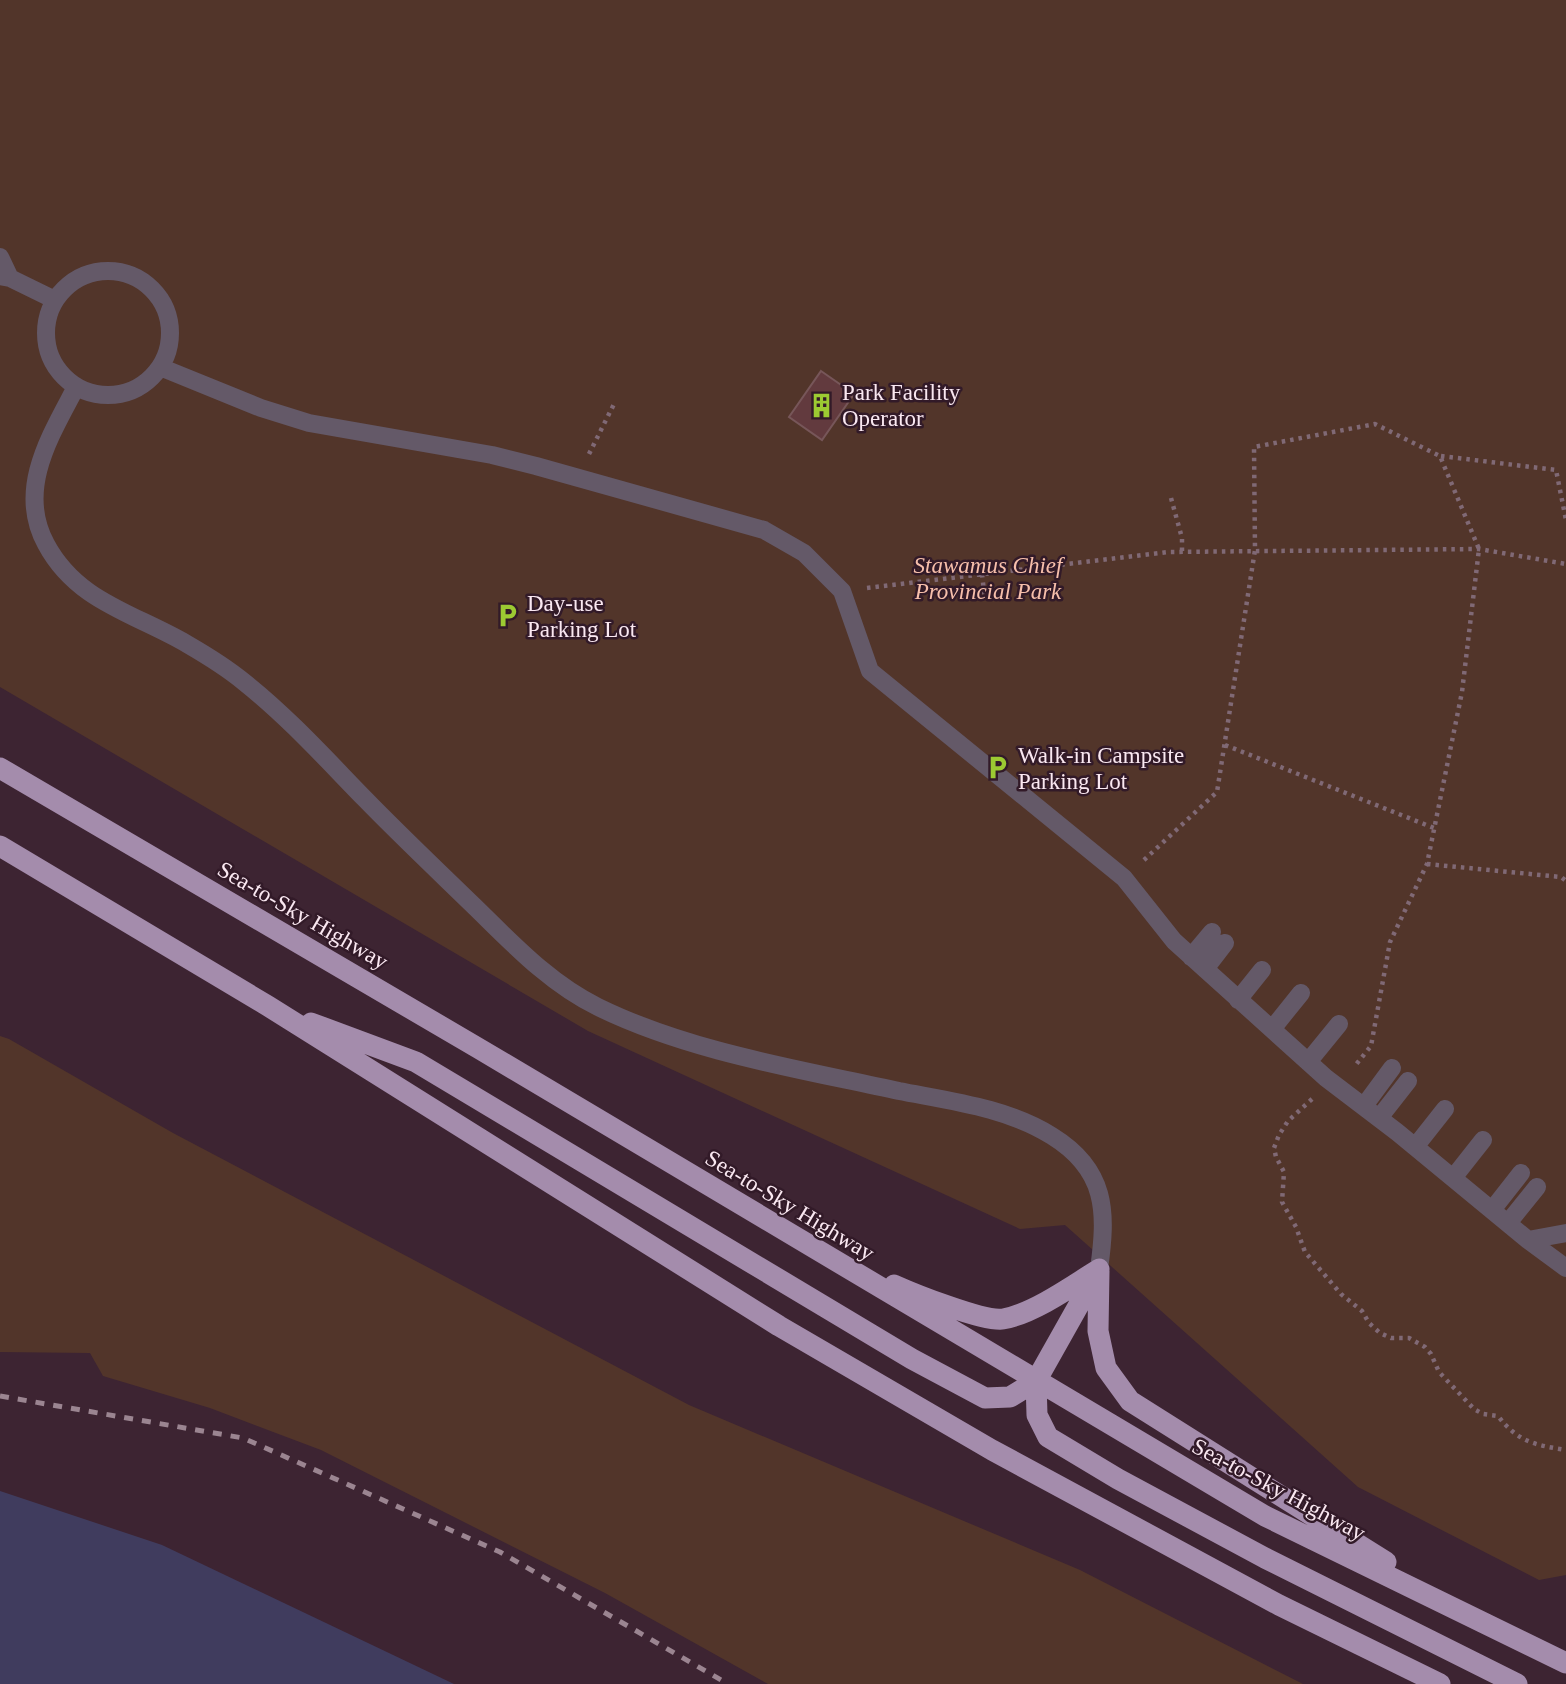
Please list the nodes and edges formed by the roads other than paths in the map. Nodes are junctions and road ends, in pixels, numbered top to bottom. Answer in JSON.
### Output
{"nodes":[{"id":1,"x":0,"y":257,"type":"edge"},
{"id":2,"x":5,"y":277,"type":"edge"},
{"id":3,"x":55,"y":300,"type":"junction"},
{"id":4,"x":160,"y":367,"type":"junction"},
{"id":5,"x":76,"y":387,"type":"junction"},
{"id":6,"x":0,"y":768,"type":"edge"},
{"id":7,"x":0,"y":846,"type":"edge"},
{"id":8,"x":1191,"y":957,"type":"junction"},
{"id":9,"x":1205,"y":969,"type":"junction"},
{"id":10,"x":1262,"y":970,"type":"dead end"},
{"id":11,"x":1301,"y":993,"type":"dead end"},
{"id":12,"x":1238,"y":1000,"type":"junction"},
{"id":13,"x":268,"y":1006,"type":"junction"},
{"id":14,"x":1339,"y":1024,"type":"dead end"},
{"id":15,"x":1272,"y":1029,"type":"junction"},
{"id":16,"x":1308,"y":1062,"type":"junction"},
{"id":17,"x":1392,"y":1068,"type":"dead end"},
{"id":18,"x":1408,"y":1081,"type":"dead end"},
{"id":19,"x":1364,"y":1106,"type":"junction"},
{"id":20,"x":1445,"y":1109,"type":"dead end"},
{"id":21,"x":1379,"y":1118,"type":"junction"},
{"id":22,"x":1483,"y":1140,"type":"dead end"},
{"id":23,"x":1415,"y":1147,"type":"junction"},
{"id":24,"x":1521,"y":1173,"type":"dead end"},
{"id":25,"x":1453,"y":1178,"type":"junction"},
{"id":26,"x":1537,"y":1187,"type":"dead end"},
{"id":27,"x":1492,"y":1210,"type":"junction"},
{"id":28,"x":1508,"y":1223,"type":"junction"},
{"id":29,"x":1566,"y":1233,"type":"edge"},
{"id":30,"x":1528,"y":1240,"type":"junction"},
{"id":31,"x":809,"y":1247,"type":"junction"},
{"id":32,"x":1566,"y":1268,"type":"edge"},
{"id":33,"x":1099,"y":1269,"type":"junction"},
{"id":34,"x":1036,"y":1381,"type":"junction"},
{"id":35,"x":1482,"y":1622,"type":"junction"},
{"id":36,"x":1566,"y":1663,"type":"edge"},
{"id":37,"x":1440,"y":1684,"type":"edge"},
{"id":38,"x":1517,"y":1684,"type":"edge"}],
"edges":[{"from":1,"to":2,"type":"lane"},
{"from":2,"to":3,"type":"lane"},
{"from":3,"to":4,"type":"lane"},
{"from":3,"to":5,"type":"lane"},
{"from":4,"to":5,"type":"lane"},
{"from":4,"to":8,"type":"lane"},
{"from":5,"to":33,"type":"lane"},
{"from":6,"to":31,"type":"highway","name":"Sea-to-Sky Highway"},
{"from":7,"to":13,"type":"highway"},
{"from":8,"to":9,"type":"lane"},
{"from":8,"to":9,"type":"lane"},
{"from":9,"to":12,"type":"lane"},
{"from":10,"to":12,"type":"lane"},
{"from":11,"to":15,"type":"lane"},
{"from":12,"to":15,"type":"lane"},
{"from":13,"to":34,"type":"highway"},
{"from":13,"to":37,"type":"highway"},
{"from":14,"to":16,"type":"lane"},
{"from":15,"to":16,"type":"lane"},
{"from":16,"to":19,"type":"lane"},
{"from":17,"to":19,"type":"lane"},
{"from":18,"to":21,"type":"lane"},
{"from":19,"to":21,"type":"lane"},
{"from":20,"to":23,"type":"lane"},
{"from":21,"to":23,"type":"lane"},
{"from":22,"to":25,"type":"lane"},
{"from":23,"to":25,"type":"lane"},
{"from":24,"to":27,"type":"lane"},
{"from":25,"to":27,"type":"lane"},
{"from":26,"to":28,"type":"lane"},
{"from":27,"to":28,"type":"lane"},
{"from":28,"to":30,"type":"lane"},
{"from":29,"to":30,"type":"lane"},
{"from":30,"to":32,"type":"lane"},
{"from":31,"to":33,"type":"highway"},
{"from":31,"to":34,"type":"highway","name":"Sea-to-Sky Highway"},
{"from":33,"to":34,"type":"highway"},
{"from":33,"to":35,"type":"highway"},
{"from":34,"to":35,"type":"highway","name":"Sea-to-Sky Highway"},
{"from":34,"to":38,"type":"highway"},
{"from":35,"to":36,"type":"highway","name":"Sea-to-Sky Highway"}]}
